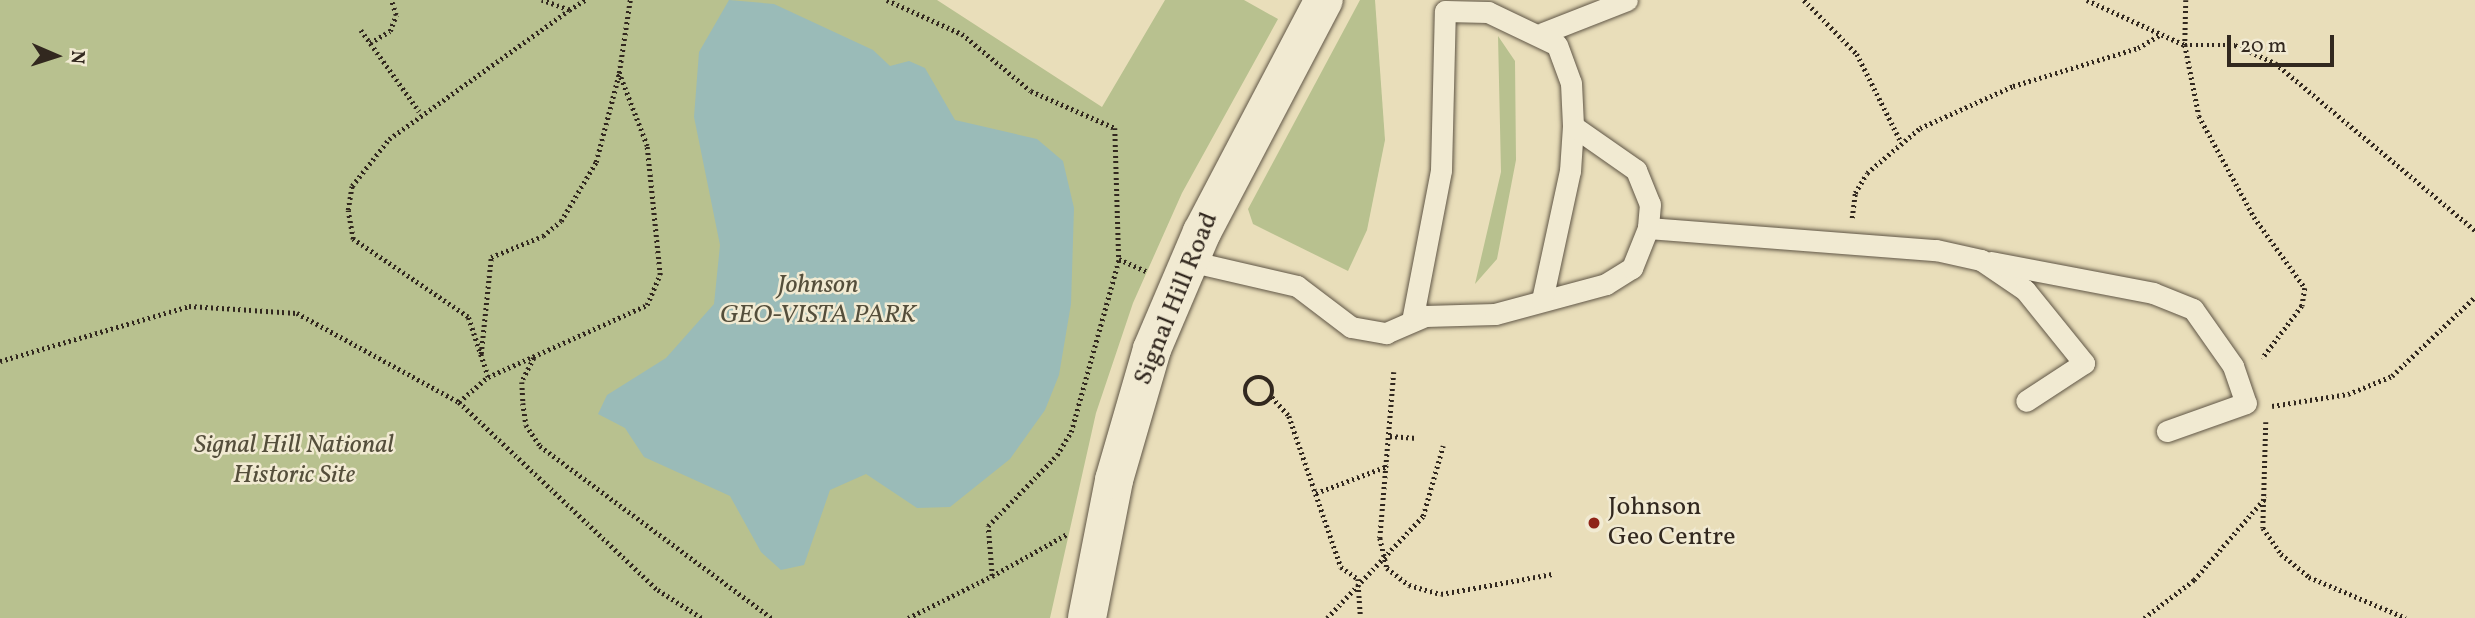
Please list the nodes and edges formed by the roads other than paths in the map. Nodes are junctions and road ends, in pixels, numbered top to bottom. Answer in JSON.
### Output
{"nodes":[{"id":1,"x":1324,"y":0,"type":"edge"},
{"id":2,"x":1627,"y":0,"type":"edge"},
{"id":3,"x":1440,"y":5,"type":"edge"},
{"id":4,"x":1543,"y":33,"type":"junction"},
{"id":5,"x":1573,"y":126,"type":"junction"},
{"id":6,"x":1648,"y":228,"type":"junction"},
{"id":7,"x":1981,"y":260,"type":"junction"},
{"id":8,"x":1189,"y":261,"type":"junction"},
{"id":9,"x":1542,"y":300,"type":"junction"},
{"id":10,"x":1412,"y":321,"type":"junction"},
{"id":11,"x":2026,"y":401,"type":"dead end"},
{"id":12,"x":2167,"y":431,"type":"dead end"},
{"id":13,"x":1087,"y":618,"type":"edge"}],
"edges":[{"from":1,"to":8,"type":"street","name":"Signal Hill Road"},
{"from":2,"to":4,"type":"lane"},
{"from":3,"to":4,"type":"lane"},
{"from":3,"to":10,"type":"lane"},
{"from":4,"to":5,"type":"lane"},
{"from":5,"to":6,"type":"lane"},
{"from":5,"to":9,"type":"lane"},
{"from":6,"to":7,"type":"lane"},
{"from":6,"to":9,"type":"lane"},
{"from":7,"to":11,"type":"lane"},
{"from":7,"to":12,"type":"lane"},
{"from":8,"to":10,"type":"lane"},
{"from":8,"to":13,"type":"street","name":"Signal Hill Road"},
{"from":9,"to":10,"type":"lane"}]}
